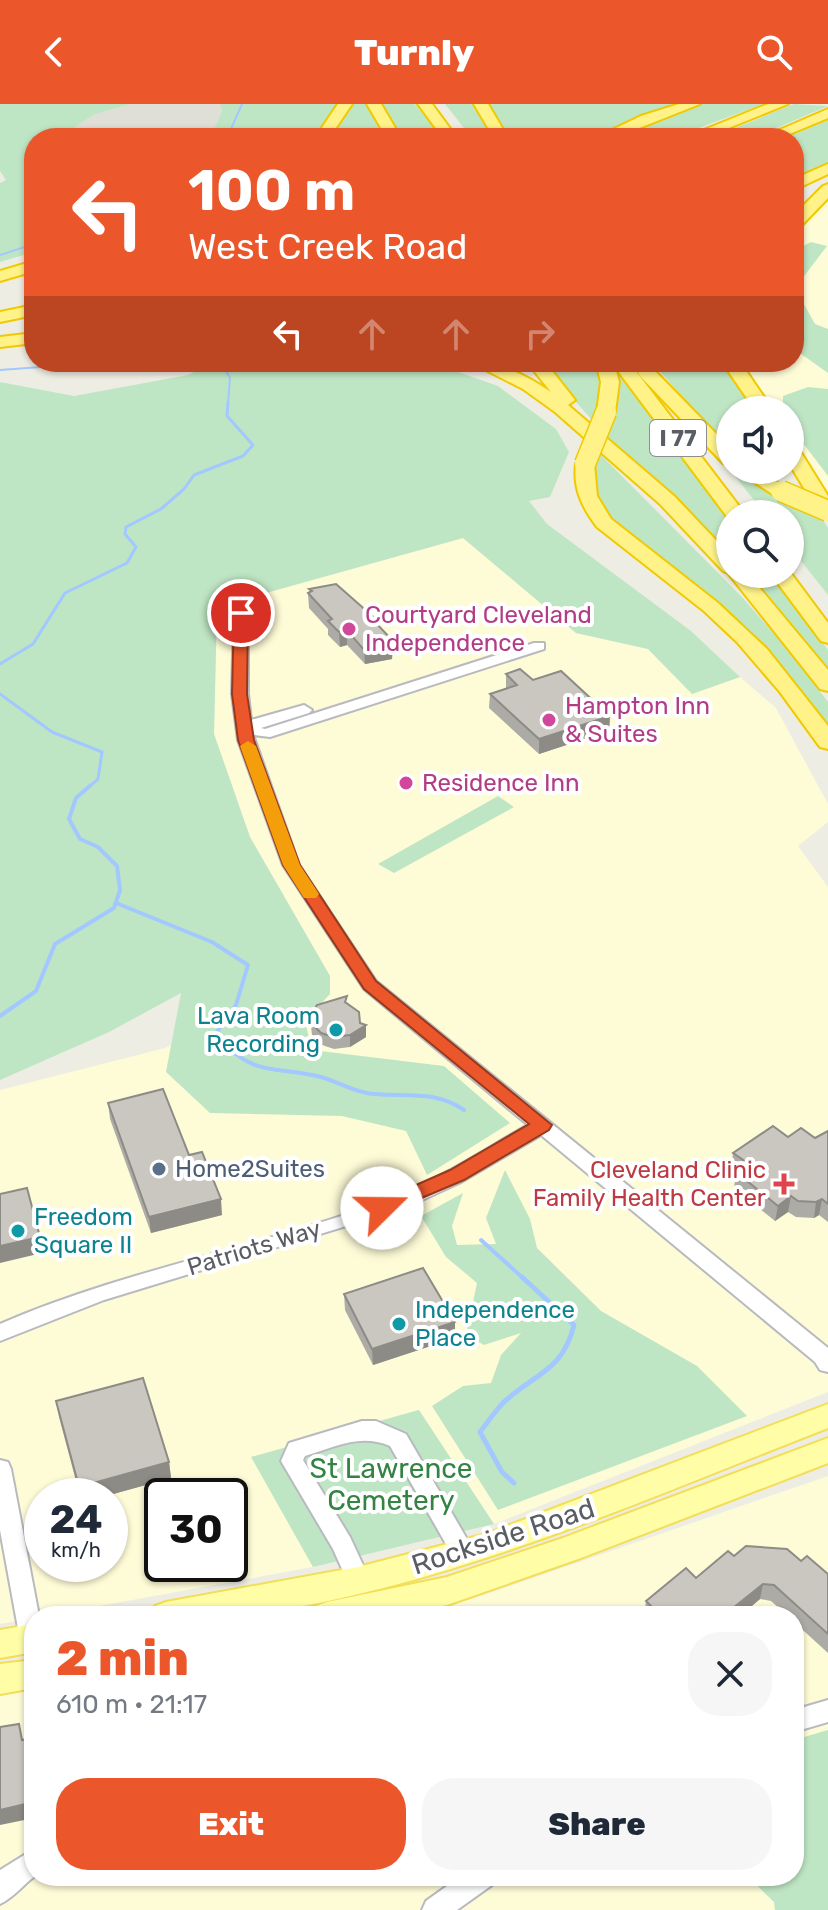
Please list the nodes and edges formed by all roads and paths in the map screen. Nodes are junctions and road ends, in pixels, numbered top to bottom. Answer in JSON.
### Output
{"nodes":[{"id":1,"x":345,"y":104,"type":"edge"},
{"id":2,"x":374,"y":104,"type":"edge"},
{"id":3,"x":425,"y":104,"type":"edge"},
{"id":4,"x":439,"y":104,"type":"edge"},
{"id":5,"x":481,"y":104,"type":"edge"},
{"id":6,"x":693,"y":104,"type":"edge"},
{"id":7,"x":781,"y":104,"type":"edge"},
{"id":8,"x":828,"y":112,"type":"edge"},
{"id":9,"x":329,"y":128,"type":"edge"},
{"id":10,"x":388,"y":128,"type":"edge"},
{"id":11,"x":443,"y":128,"type":"edge"},
{"id":12,"x":457,"y":128,"type":"edge"},
{"id":13,"x":495,"y":128,"type":"edge"},
{"id":14,"x":625,"y":128,"type":"edge"},
{"id":15,"x":717,"y":128,"type":"edge"},
{"id":16,"x":793,"y":128,"type":"edge"},
{"id":17,"x":828,"y":168,"type":"edge"},
{"id":18,"x":804,"y":180,"type":"edge"},
{"id":19,"x":828,"y":189,"type":"edge"},
{"id":20,"x":804,"y":214,"type":"edge"},
{"id":21,"x":24,"y":269,"type":"edge"},
{"id":22,"x":0,"y":276,"type":"edge"},
{"id":23,"x":24,"y":285,"type":"edge"},
{"id":24,"x":0,"y":290,"type":"edge"},
{"id":25,"x":24,"y":312,"type":"edge"},
{"id":26,"x":0,"y":317,"type":"edge"},
{"id":27,"x":24,"y":340,"type":"edge"},
{"id":28,"x":0,"y":345,"type":"edge"},
{"id":29,"x":24,"y":346,"type":"edge"},
{"id":30,"x":504,"y":372,"type":"edge"},
{"id":31,"x":544,"y":372,"type":"edge"},
{"id":32,"x":608,"y":372,"type":"edge"},
{"id":33,"x":628,"y":372,"type":"edge"},
{"id":34,"x":647,"y":372,"type":"edge"},
{"id":35,"x":648,"y":372,"type":"edge"},
{"id":36,"x":738,"y":372,"type":"edge"},
{"id":37,"x":750,"y":372,"type":"edge"},
{"id":38,"x":754,"y":396,"type":"edge"},
{"id":39,"x":759,"y":396,"type":"edge"},
{"id":40,"x":716,"y":444,"type":"edge"},
{"id":41,"x":804,"y":471,"type":"edge"},
{"id":42,"x":636,"y":475,"type":"junction"},
{"id":43,"x":769,"y":484,"type":"edge"},
{"id":44,"x":822,"y":498,"type":"edge"},
{"id":45,"x":724,"y":500,"type":"edge"},
{"id":46,"x":743,"y":500,"type":"edge"},
{"id":47,"x":828,"y":511,"type":"edge"},
{"id":48,"x":716,"y":552,"type":"edge"},
{"id":49,"x":804,"y":578,"type":"edge"},
{"id":50,"x":749,"y":588,"type":"edge"},
{"id":51,"x":791,"y":588,"type":"edge"},
{"id":52,"x":828,"y":609,"type":"edge"},
{"id":53,"x":241,"y":613,"type":"dead end"},
{"id":54,"x":828,"y":637,"type":"edge"},
{"id":55,"x":539,"y":646,"type":"dead end"},
{"id":56,"x":828,"y":684,"type":"edge"},
{"id":57,"x":249,"y":731,"type":"junction"},
{"id":58,"x":828,"y":742,"type":"edge"},
{"id":59,"x":543,"y":1125,"type":"junction"},
{"id":60,"x":0,"y":1333,"type":"edge"},
{"id":61,"x":828,"y":1364,"type":"edge"},
{"id":62,"x":828,"y":1416,"type":"edge"},
{"id":63,"x":828,"y":1450,"type":"edge"},
{"id":64,"x":0,"y":1469,"type":"edge"},
{"id":65,"x":463,"y":1553,"type":"junction"},
{"id":66,"x":358,"y":1580,"type":"junction"},
{"id":67,"x":27,"y":1606,"type":"edge"},
{"id":68,"x":219,"y":1606,"type":"edge"},
{"id":69,"x":375,"y":1606,"type":"edge"},
{"id":70,"x":24,"y":1640,"type":"edge"},
{"id":71,"x":0,"y":1644,"type":"edge"},
{"id":72,"x":24,"y":1675,"type":"edge"},
{"id":73,"x":0,"y":1679,"type":"edge"},
{"id":74,"x":828,"y":1711,"type":"edge"},
{"id":75,"x":804,"y":1718,"type":"edge"},
{"id":76,"x":24,"y":1868,"type":"edge"},
{"id":77,"x":469,"y":1886,"type":"edge"},
{"id":78,"x":0,"y":1891,"type":"edge"},
{"id":79,"x":435,"y":1910,"type":"edge"}],
"edges":[{"from":1,"to":9,"type":"highway"},
{"from":2,"to":10,"type":"highway"},
{"from":3,"to":11,"type":"highway"},
{"from":4,"to":12,"type":"highway"},
{"from":5,"to":13,"type":"highway"},
{"from":6,"to":14,"type":"highway"},
{"from":7,"to":15,"type":"highway"},
{"from":8,"to":16,"type":"highway"},
{"from":17,"to":18,"type":"highway"},
{"from":19,"to":20,"type":"highway"},
{"from":21,"to":22,"type":"highway"},
{"from":23,"to":24,"type":"highway"},
{"from":25,"to":26,"type":"highway"},
{"from":27,"to":28,"type":"highway"},
{"from":28,"to":29,"type":"highway"},
{"from":30,"to":42,"type":"highway"},
{"from":31,"to":42,"type":"highway"},
{"from":32,"to":58,"type":"highway","bridge":true},
{"from":33,"to":45,"type":"highway","number":"I 77"},
{"from":34,"to":46,"type":"highway","number":"I 77"},
{"from":35,"to":40,"type":"highway"},
{"from":36,"to":38,"type":"highway"},
{"from":37,"to":39,"type":"highway"},
{"from":41,"to":44,"type":"highway"},
{"from":42,"to":48,"type":"highway"},
{"from":43,"to":47,"type":"highway","bridge":true},
{"from":44,"to":47,"type":"highway"},
{"from":49,"to":52,"type":"highway"},
{"from":50,"to":56,"type":"highway"},
{"from":51,"to":54,"type":"highway"},
{"from":53,"to":57,"type":"street"},
{"from":55,"to":57,"type":"street"},
{"from":57,"to":59,"type":"street"},
{"from":59,"to":60,"type":"street","name":"Patriots Way"},
{"from":59,"to":61,"type":"street"},
{"from":62,"to":65,"type":"main road","name":"Rockside Road"},
{"from":63,"to":69,"type":"main road","name":"Rockside Road"},
{"from":64,"to":67,"type":"street"},
{"from":65,"to":66,"type":"main road","name":"Rockside Road"},
{"from":65,"to":66,"type":"street"},
{"from":66,"to":68,"type":"main road","name":"Rockside Road"},
{"from":70,"to":71,"type":"main road"},
{"from":72,"to":73,"type":"main road"},
{"from":74,"to":75,"type":"street"},
{"from":76,"to":78,"type":"street"},
{"from":77,"to":79,"type":"street"}]}
